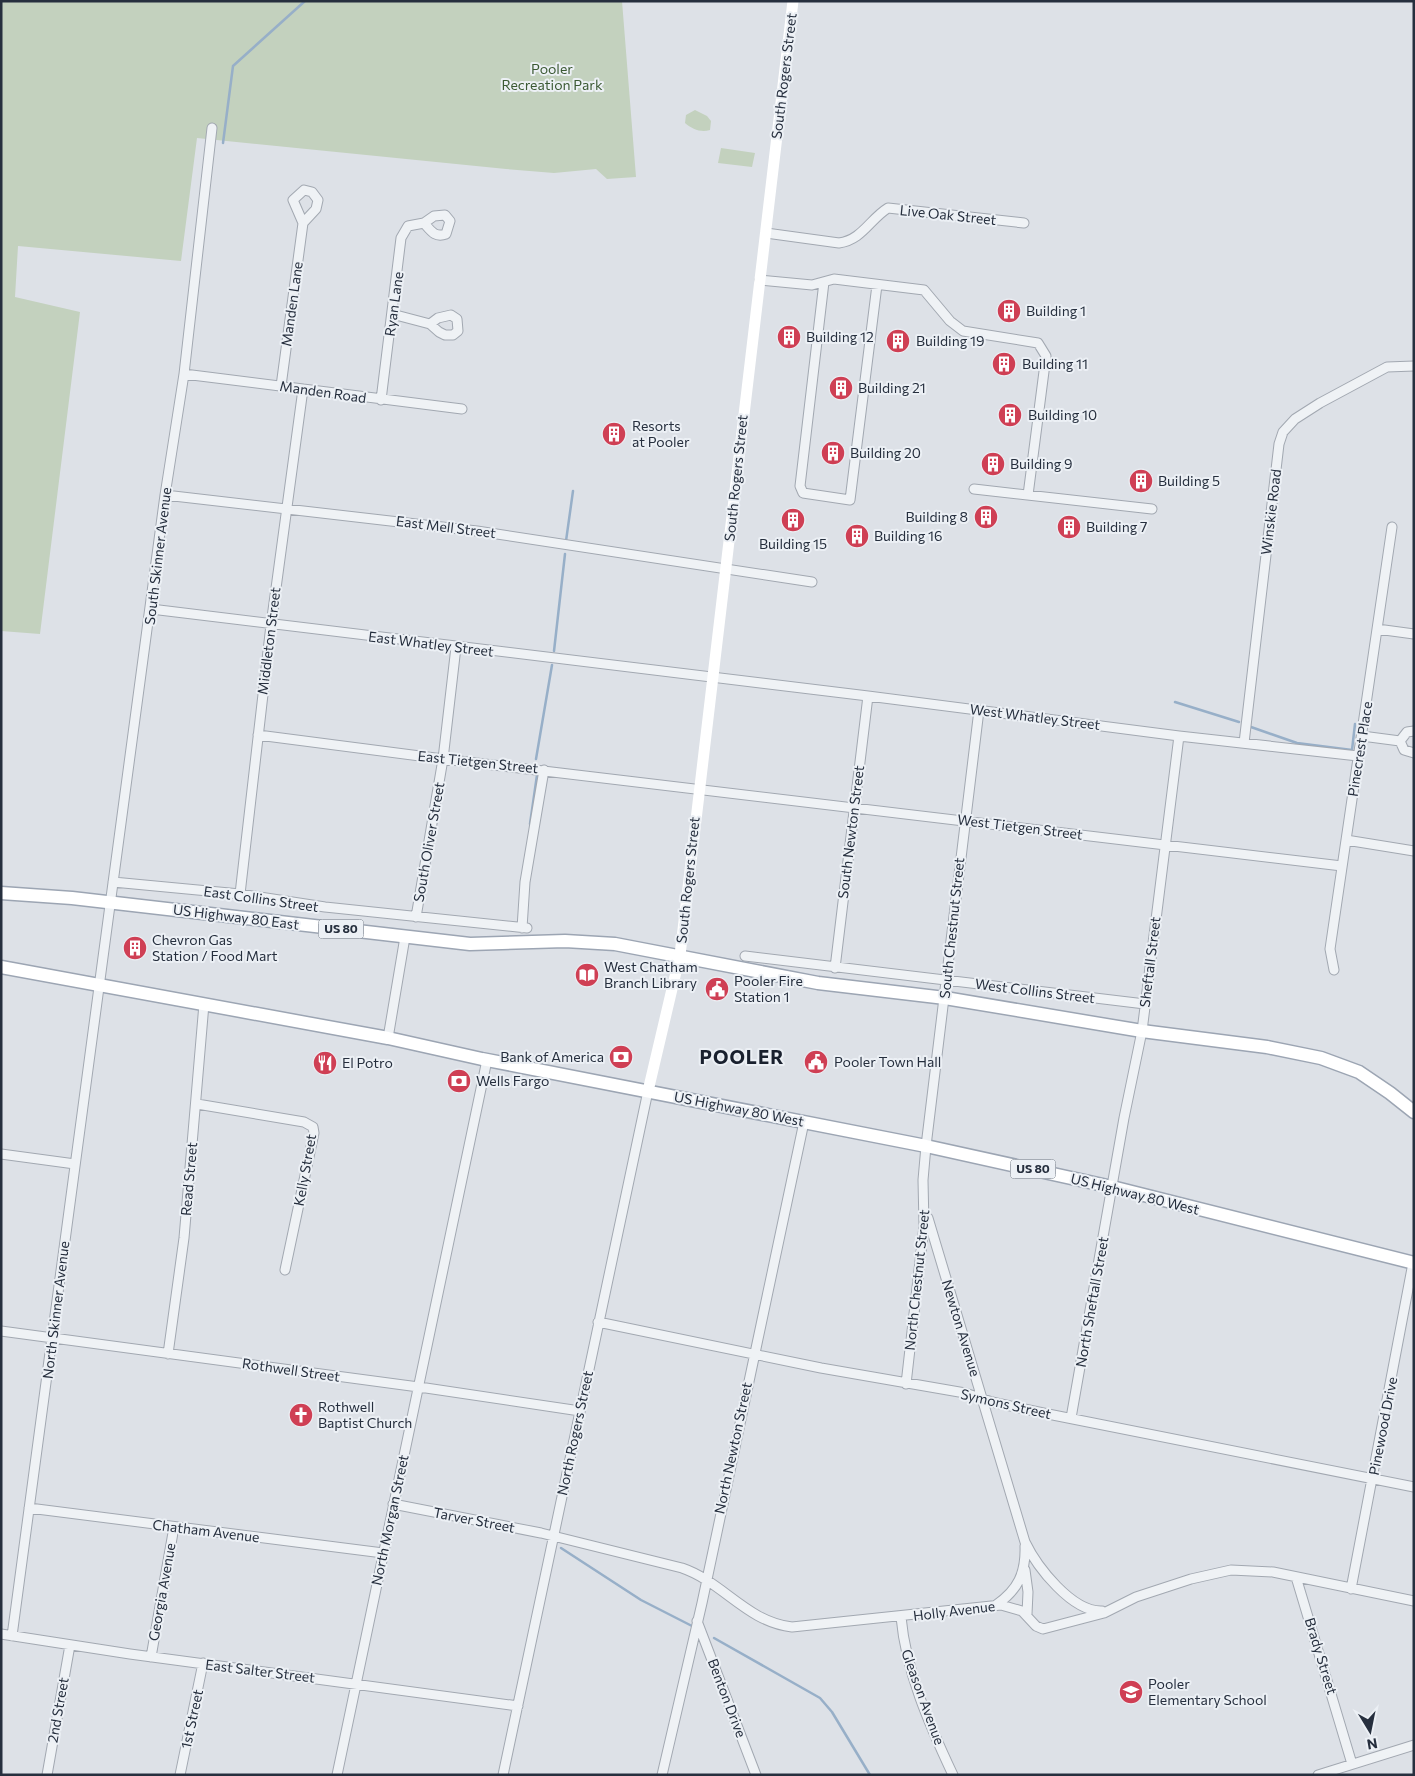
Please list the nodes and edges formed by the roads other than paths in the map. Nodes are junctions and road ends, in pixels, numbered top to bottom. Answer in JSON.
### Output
{"nodes":[{"id":1,"x":793,"y":1,"type":"edge"},
{"id":2,"x":212,"y":128,"type":"dead end"},
{"id":3,"x":303,"y":223,"type":"dead end"},
{"id":4,"x":424,"y":223,"type":"dead end"},
{"id":5,"x":1024,"y":223,"type":"dead end"},
{"id":6,"x":766,"y":233,"type":"junction"},
{"id":7,"x":760,"y":280,"type":"junction"},
{"id":8,"x":824,"y":282,"type":"junction"},
{"id":9,"x":878,"y":285,"type":"junction"},
{"id":10,"x":392,"y":314,"type":"junction"},
{"id":11,"x":430,"y":324,"type":"dead end"},
{"id":12,"x":1414,"y":366,"type":"edge"},
{"id":13,"x":184,"y":374,"type":"junction"},
{"id":14,"x":281,"y":386,"type":"junction"},
{"id":15,"x":303,"y":389,"type":"junction"},
{"id":16,"x":381,"y":400,"type":"junction"},
{"id":17,"x":462,"y":409,"type":"dead end"},
{"id":18,"x":974,"y":488,"type":"dead end"},
{"id":19,"x":165,"y":494,"type":"junction"},
{"id":20,"x":1028,"y":495,"type":"junction"},
{"id":21,"x":286,"y":507,"type":"junction"},
{"id":22,"x":1152,"y":509,"type":"dead end"},
{"id":23,"x":1392,"y":527,"type":"dead end"},
{"id":24,"x":725,"y":570,"type":"junction"},
{"id":25,"x":812,"y":582,"type":"dead end"},
{"id":26,"x":151,"y":609,"type":"junction"},
{"id":27,"x":271,"y":625,"type":"junction"},
{"id":28,"x":1377,"y":629,"type":"junction"},
{"id":29,"x":1414,"y":634,"type":"edge"},
{"id":30,"x":456,"y":647,"type":"junction"},
{"id":31,"x":712,"y":678,"type":"junction"},
{"id":32,"x":868,"y":696,"type":"junction"},
{"id":33,"x":979,"y":710,"type":"junction"},
{"id":34,"x":1414,"y":731,"type":"edge"},
{"id":35,"x":258,"y":735,"type":"junction"},
{"id":36,"x":1179,"y":736,"type":"junction"},
{"id":37,"x":1362,"y":736,"type":"junction"},
{"id":38,"x":1400,"y":740,"type":"junction"},
{"id":39,"x":1244,"y":742,"type":"junction"},
{"id":40,"x":1414,"y":753,"type":"edge"},
{"id":41,"x":1358,"y":756,"type":"junction"},
{"id":42,"x":443,"y":759,"type":"junction"},
{"id":43,"x":544,"y":770,"type":"junction"},
{"id":44,"x":699,"y":788,"type":"junction"},
{"id":45,"x":854,"y":808,"type":"junction"},
{"id":46,"x":965,"y":821,"type":"junction"},
{"id":47,"x":1346,"y":840,"type":"junction"},
{"id":48,"x":1164,"y":844,"type":"junction"},
{"id":49,"x":1414,"y":851,"type":"edge"},
{"id":50,"x":1342,"y":866,"type":"junction"},
{"id":51,"x":113,"y":882,"type":"junction"},
{"id":52,"x":1,"y":894,"type":"edge"},
{"id":53,"x":240,"y":894,"type":"junction"},
{"id":54,"x":110,"y":903,"type":"junction"},
{"id":55,"x":416,"y":917,"type":"junction"},
{"id":56,"x":405,"y":937,"type":"junction"},
{"id":57,"x":680,"y":955,"type":"junction"},
{"id":58,"x":745,"y":956,"type":"dead end"},
{"id":59,"x":1,"y":967,"type":"edge"},
{"id":60,"x":835,"y":968,"type":"junction"},
{"id":61,"x":1334,"y":970,"type":"dead end"},
{"id":62,"x":948,"y":980,"type":"junction"},
{"id":63,"x":100,"y":984,"type":"junction"},
{"id":64,"x":945,"y":998,"type":"junction"},
{"id":65,"x":204,"y":1004,"type":"junction"},
{"id":66,"x":1145,"y":1004,"type":"junction"},
{"id":67,"x":1142,"y":1031,"type":"junction"},
{"id":68,"x":388,"y":1038,"type":"junction"},
{"id":69,"x":487,"y":1060,"type":"junction"},
{"id":70,"x":648,"y":1091,"type":"junction"},
{"id":71,"x":197,"y":1104,"type":"junction"},
{"id":72,"x":1414,"y":1112,"type":"edge"},
{"id":73,"x":804,"y":1122,"type":"junction"},
{"id":74,"x":926,"y":1146,"type":"junction"},
{"id":75,"x":1,"y":1154,"type":"edge"},
{"id":76,"x":75,"y":1164,"type":"junction"},
{"id":77,"x":1112,"y":1187,"type":"junction"},
{"id":78,"x":924,"y":1200,"type":"junction"},
{"id":79,"x":1413,"y":1263,"type":"edge"},
{"id":80,"x":285,"y":1270,"type":"dead end"},
{"id":81,"x":598,"y":1322,"type":"junction"},
{"id":82,"x":1,"y":1331,"type":"edge"},
{"id":83,"x":52,"y":1338,"type":"junction"},
{"id":84,"x":168,"y":1354,"type":"junction"},
{"id":85,"x":754,"y":1354,"type":"junction"},
{"id":86,"x":906,"y":1384,"type":"junction"},
{"id":87,"x":418,"y":1387,"type":"junction"},
{"id":88,"x":983,"y":1398,"type":"junction"},
{"id":89,"x":580,"y":1411,"type":"junction"},
{"id":90,"x":1071,"y":1418,"type":"junction"},
{"id":91,"x":1372,"y":1478,"type":"junction"},
{"id":92,"x":1414,"y":1487,"type":"edge"},
{"id":93,"x":393,"y":1504,"type":"junction"},
{"id":94,"x":29,"y":1508,"type":"junction"},
{"id":95,"x":174,"y":1527,"type":"junction"},
{"id":96,"x":554,"y":1536,"type":"junction"},
{"id":97,"x":1025,"y":1542,"type":"junction"},
{"id":98,"x":383,"y":1553,"type":"junction"},
{"id":99,"x":1024,"y":1567,"type":"junction"},
{"id":100,"x":1296,"y":1577,"type":"junction"},
{"id":101,"x":706,"y":1579,"type":"junction"},
{"id":102,"x":1352,"y":1589,"type":"junction"},
{"id":103,"x":1414,"y":1601,"type":"edge"},
{"id":104,"x":996,"y":1605,"type":"junction"},
{"id":105,"x":1119,"y":1606,"type":"junction"},
{"id":106,"x":1027,"y":1614,"type":"junction"},
{"id":107,"x":901,"y":1617,"type":"junction"},
{"id":108,"x":697,"y":1621,"type":"junction"},
{"id":109,"x":1,"y":1634,"type":"edge"},
{"id":110,"x":12,"y":1636,"type":"junction"},
{"id":111,"x":70,"y":1645,"type":"junction"},
{"id":112,"x":151,"y":1657,"type":"junction"},
{"id":113,"x":203,"y":1663,"type":"junction"},
{"id":114,"x":356,"y":1683,"type":"junction"},
{"id":115,"x":518,"y":1706,"type":"junction"},
{"id":116,"x":1414,"y":1745,"type":"edge"},
{"id":117,"x":1352,"y":1764,"type":"junction"},
{"id":118,"x":47,"y":1775,"type":"edge"},
{"id":119,"x":180,"y":1775,"type":"edge"},
{"id":120,"x":337,"y":1775,"type":"edge"},
{"id":121,"x":503,"y":1775,"type":"edge"},
{"id":122,"x":662,"y":1775,"type":"edge"},
{"id":123,"x":756,"y":1775,"type":"edge"},
{"id":124,"x":953,"y":1775,"type":"edge"},
{"id":125,"x":1318,"y":1775,"type":"edge"}],
"edges":[{"from":1,"to":6,"type":"street","name":"South Rogers Street"},
{"from":2,"to":13,"type":"street","name":"South Skinner Avenue"},
{"from":3,"to":14,"type":"street","name":"Manden Lane"},
{"from":4,"to":10,"type":"street","name":"Ryan Lane"},
{"from":5,"to":6,"type":"street","name":"Live Oak Street"},
{"from":6,"to":7,"type":"street","name":"South Rogers Street"},
{"from":7,"to":8,"type":"street"},
{"from":7,"to":24,"type":"street","name":"South Rogers Street"},
{"from":8,"to":9,"type":"street"},
{"from":8,"to":9,"type":"street"},
{"from":9,"to":20,"type":"street"},
{"from":10,"to":11,"type":"street"},
{"from":10,"to":16,"type":"street","name":"Ryan Lane"},
{"from":12,"to":39,"type":"street","name":"Winskie Road"},
{"from":13,"to":14,"type":"street","name":"Manden Road"},
{"from":13,"to":19,"type":"street","name":"South Skinner Avenue"},
{"from":14,"to":15,"type":"street","name":"Manden Road"},
{"from":15,"to":16,"type":"street","name":"Manden Road"},
{"from":15,"to":21,"type":"street","name":"Middleton Street"},
{"from":16,"to":17,"type":"street","name":"Manden Road"},
{"from":18,"to":20,"type":"street"},
{"from":19,"to":21,"type":"street","name":"East Mell Street"},
{"from":19,"to":26,"type":"street","name":"South Skinner Avenue"},
{"from":20,"to":22,"type":"street"},
{"from":21,"to":24,"type":"street","name":"East Mell Street"},
{"from":21,"to":27,"type":"street","name":"Middleton Street"},
{"from":23,"to":28,"type":"street","name":"Pinecrest Place"},
{"from":24,"to":25,"type":"street","name":"East Mell Street"},
{"from":24,"to":31,"type":"street","name":"South Rogers Street"},
{"from":26,"to":27,"type":"street","name":"East Whatley Street"},
{"from":26,"to":51,"type":"street","name":"South Skinner Avenue"},
{"from":27,"to":30,"type":"street","name":"East Whatley Street"},
{"from":27,"to":35,"type":"street","name":"Middleton Street"},
{"from":28,"to":29,"type":"street"},
{"from":28,"to":37,"type":"street","name":"Pinecrest Place"},
{"from":30,"to":31,"type":"street","name":"East Whatley Street"},
{"from":30,"to":42,"type":"street","name":"South Oliver Street"},
{"from":31,"to":32,"type":"street","name":"West Whatley Street"},
{"from":31,"to":44,"type":"street","name":"South Rogers Street"},
{"from":32,"to":33,"type":"street","name":"West Whatley Street"},
{"from":32,"to":45,"type":"street","name":"South Newton Street"},
{"from":33,"to":36,"type":"street","name":"West Whatley Street"},
{"from":33,"to":46,"type":"street","name":"South Chestnut Street"},
{"from":34,"to":38,"type":"street"},
{"from":35,"to":42,"type":"street","name":"East Tietgen Street"},
{"from":35,"to":53,"type":"street","name":"Middleton Street"},
{"from":36,"to":39,"type":"street","name":"West Whatley Street"},
{"from":36,"to":48,"type":"street","name":"Sheftall Street"},
{"from":37,"to":38,"type":"street"},
{"from":37,"to":41,"type":"street","name":"Pinecrest Place"},
{"from":38,"to":40,"type":"street"},
{"from":39,"to":41,"type":"street","name":"West Whatley Street"},
{"from":41,"to":47,"type":"street","name":"Pinecrest Place"},
{"from":42,"to":43,"type":"street","name":"East Tietgen Street"},
{"from":42,"to":55,"type":"street","name":"South Oliver Street"},
{"from":43,"to":44,"type":"street","name":"East Tietgen Street"},
{"from":43,"to":55,"type":"street","name":"East Collins Street"},
{"from":44,"to":45,"type":"street","name":"West Tietgen Street"},
{"from":44,"to":57,"type":"street","name":"South Rogers Street"},
{"from":45,"to":46,"type":"street","name":"West Tietgen Street"},
{"from":45,"to":60,"type":"street","name":"South Newton Street"},
{"from":46,"to":48,"type":"street","name":"West Tietgen Street"},
{"from":46,"to":62,"type":"street","name":"South Chestnut Street"},
{"from":47,"to":49,"type":"street"},
{"from":47,"to":50,"type":"street","name":"Pinecrest Place"},
{"from":48,"to":50,"type":"street","name":"West Tietgen Street"},
{"from":48,"to":66,"type":"street","name":"Sheftall Street"},
{"from":50,"to":61,"type":"street","name":"Pinecrest Place"},
{"from":51,"to":53,"type":"street","name":"East Collins Street"},
{"from":51,"to":54,"type":"street","name":"South Skinner Avenue"},
{"from":52,"to":54,"type":"main road","name":"US Highway 80 East","number":"US 80"},
{"from":53,"to":55,"type":"street","name":"East Collins Street"},
{"from":54,"to":56,"type":"main road","name":"US Highway 80 East","number":"US 80"},
{"from":54,"to":63,"type":"street","name":"South Skinner Avenue"},
{"from":56,"to":57,"type":"main road","name":"US Highway 80 East","number":"US 80"},
{"from":56,"to":68,"type":"street"},
{"from":57,"to":64,"type":"main road","number":"US 80"},
{"from":57,"to":70,"type":"street","name":"South Rogers Street"},
{"from":58,"to":60,"type":"street","name":"West Collins Street"},
{"from":59,"to":63,"type":"main road","number":"US 80"},
{"from":60,"to":62,"type":"street","name":"West Collins Street"},
{"from":62,"to":64,"type":"street","name":"South Chestnut Street"},
{"from":62,"to":66,"type":"street","name":"West Collins Street"},
{"from":63,"to":65,"type":"main road","number":"US 80"},
{"from":63,"to":76,"type":"street","name":"North Skinner Avenue"},
{"from":64,"to":67,"type":"main road","number":"US 80"},
{"from":64,"to":74,"type":"street","name":"South Chestnut Street"},
{"from":65,"to":68,"type":"main road","number":"US 80"},
{"from":65,"to":71,"type":"street","name":"Read Street"},
{"from":66,"to":67,"type":"street","name":"Sheftall Street"},
{"from":67,"to":72,"type":"main road","number":"US 80"},
{"from":67,"to":77,"type":"street","name":"Sheftall Street"},
{"from":68,"to":69,"type":"main road","number":"US 80"},
{"from":69,"to":70,"type":"main road","number":"US 80"},
{"from":69,"to":87,"type":"street","name":"North Morgan Street"},
{"from":70,"to":73,"type":"main road","name":"US Highway 80 West","number":"US 80"},
{"from":70,"to":81,"type":"street","name":"North Rogers Street"},
{"from":71,"to":80,"type":"street","name":"Kelly Street"},
{"from":71,"to":84,"type":"street","name":"Read Street"},
{"from":73,"to":74,"type":"main road","name":"US Highway 80 West","number":"US 80"},
{"from":73,"to":85,"type":"street","name":"North Newton Street"},
{"from":74,"to":77,"type":"main road","name":"US Highway 80 West","number":"US 80"},
{"from":74,"to":78,"type":"street","name":"North Chestnut Street"},
{"from":75,"to":76,"type":"street"},
{"from":76,"to":83,"type":"street","name":"North Skinner Avenue"},
{"from":77,"to":79,"type":"main road","name":"US Highway 80 West","number":"US 80"},
{"from":77,"to":90,"type":"street","name":"North Sheftall Street"},
{"from":78,"to":86,"type":"street","name":"North Chestnut Street"},
{"from":78,"to":88,"type":"street","name":"Newton Avenue"},
{"from":79,"to":91,"type":"street","name":"Pinewood Drive"},
{"from":81,"to":85,"type":"street","name":"Symons Street"},
{"from":81,"to":89,"type":"street","name":"North Rogers Street"},
{"from":82,"to":83,"type":"street","name":"Rothwell Street"},
{"from":83,"to":84,"type":"street","name":"Rothwell Street"},
{"from":83,"to":94,"type":"street","name":"North Skinner Avenue"},
{"from":84,"to":87,"type":"street","name":"Rothwell Street"},
{"from":85,"to":86,"type":"street","name":"Symons Street"},
{"from":85,"to":101,"type":"street","name":"North Newton Street"},
{"from":86,"to":88,"type":"street","name":"Symons Street"},
{"from":87,"to":89,"type":"street","name":"Rothwell Street"},
{"from":87,"to":93,"type":"street","name":"North Morgan Street"},
{"from":88,"to":90,"type":"street","name":"Symons Street"},
{"from":88,"to":97,"type":"street","name":"Newton Avenue"},
{"from":89,"to":96,"type":"street","name":"North Rogers Street"},
{"from":90,"to":91,"type":"street","name":"Symons Street"},
{"from":91,"to":92,"type":"street","name":"Symons Street"},
{"from":91,"to":102,"type":"street","name":"Pinewood Drive"},
{"from":93,"to":96,"type":"street","name":"Tarver Street"},
{"from":93,"to":98,"type":"street","name":"North Morgan Street"},
{"from":94,"to":95,"type":"street","name":"Chatham Avenue"},
{"from":94,"to":110,"type":"street","name":"North Skinner Avenue"},
{"from":95,"to":98,"type":"street","name":"Chatham Avenue"},
{"from":95,"to":112,"type":"street","name":"Georgia Avenue"},
{"from":96,"to":101,"type":"street","name":"Holly Avenue"},
{"from":96,"to":115,"type":"street","name":"North Rogers Street"},
{"from":97,"to":99,"type":"street","name":"Newton Avenue"},
{"from":97,"to":105,"type":"street","name":"Newton Avenue"},
{"from":98,"to":114,"type":"street","name":"North Morgan Street"},
{"from":99,"to":104,"type":"street","name":"Newton Avenue"},
{"from":99,"to":106,"type":"street","name":"Newton Avenue"},
{"from":100,"to":102,"type":"street","name":"Holly Avenue"},
{"from":100,"to":105,"type":"street","name":"Holly Avenue"},
{"from":100,"to":117,"type":"street","name":"Brady Street"},
{"from":101,"to":107,"type":"street","name":"Holly Avenue"},
{"from":101,"to":108,"type":"street","name":"North Newton Street"},
{"from":102,"to":103,"type":"street","name":"Holly Avenue"},
{"from":104,"to":106,"type":"street","name":"Holly Avenue"},
{"from":104,"to":107,"type":"street","name":"Holly Avenue"},
{"from":105,"to":106,"type":"street","name":"Holly Avenue"},
{"from":107,"to":124,"type":"street","name":"Gleason Avenue"},
{"from":108,"to":122,"type":"street","name":"North Newton Street"},
{"from":108,"to":123,"type":"street","name":"Benton Drive"},
{"from":109,"to":110,"type":"street","name":"East Salter Street"},
{"from":110,"to":111,"type":"street","name":"East Salter Street"},
{"from":111,"to":112,"type":"street","name":"East Salter Street"},
{"from":111,"to":118,"type":"street","name":"2nd Street"},
{"from":112,"to":113,"type":"street","name":"East Salter Street"},
{"from":113,"to":114,"type":"street","name":"East Salter Street"},
{"from":113,"to":119,"type":"street","name":"1st Street"},
{"from":114,"to":115,"type":"street","name":"East Salter Street"},
{"from":114,"to":120,"type":"street","name":"North Morgan Street"},
{"from":115,"to":121,"type":"street","name":"North Rogers Street"},
{"from":116,"to":117,"type":"street"},
{"from":117,"to":125,"type":"street"}]}
